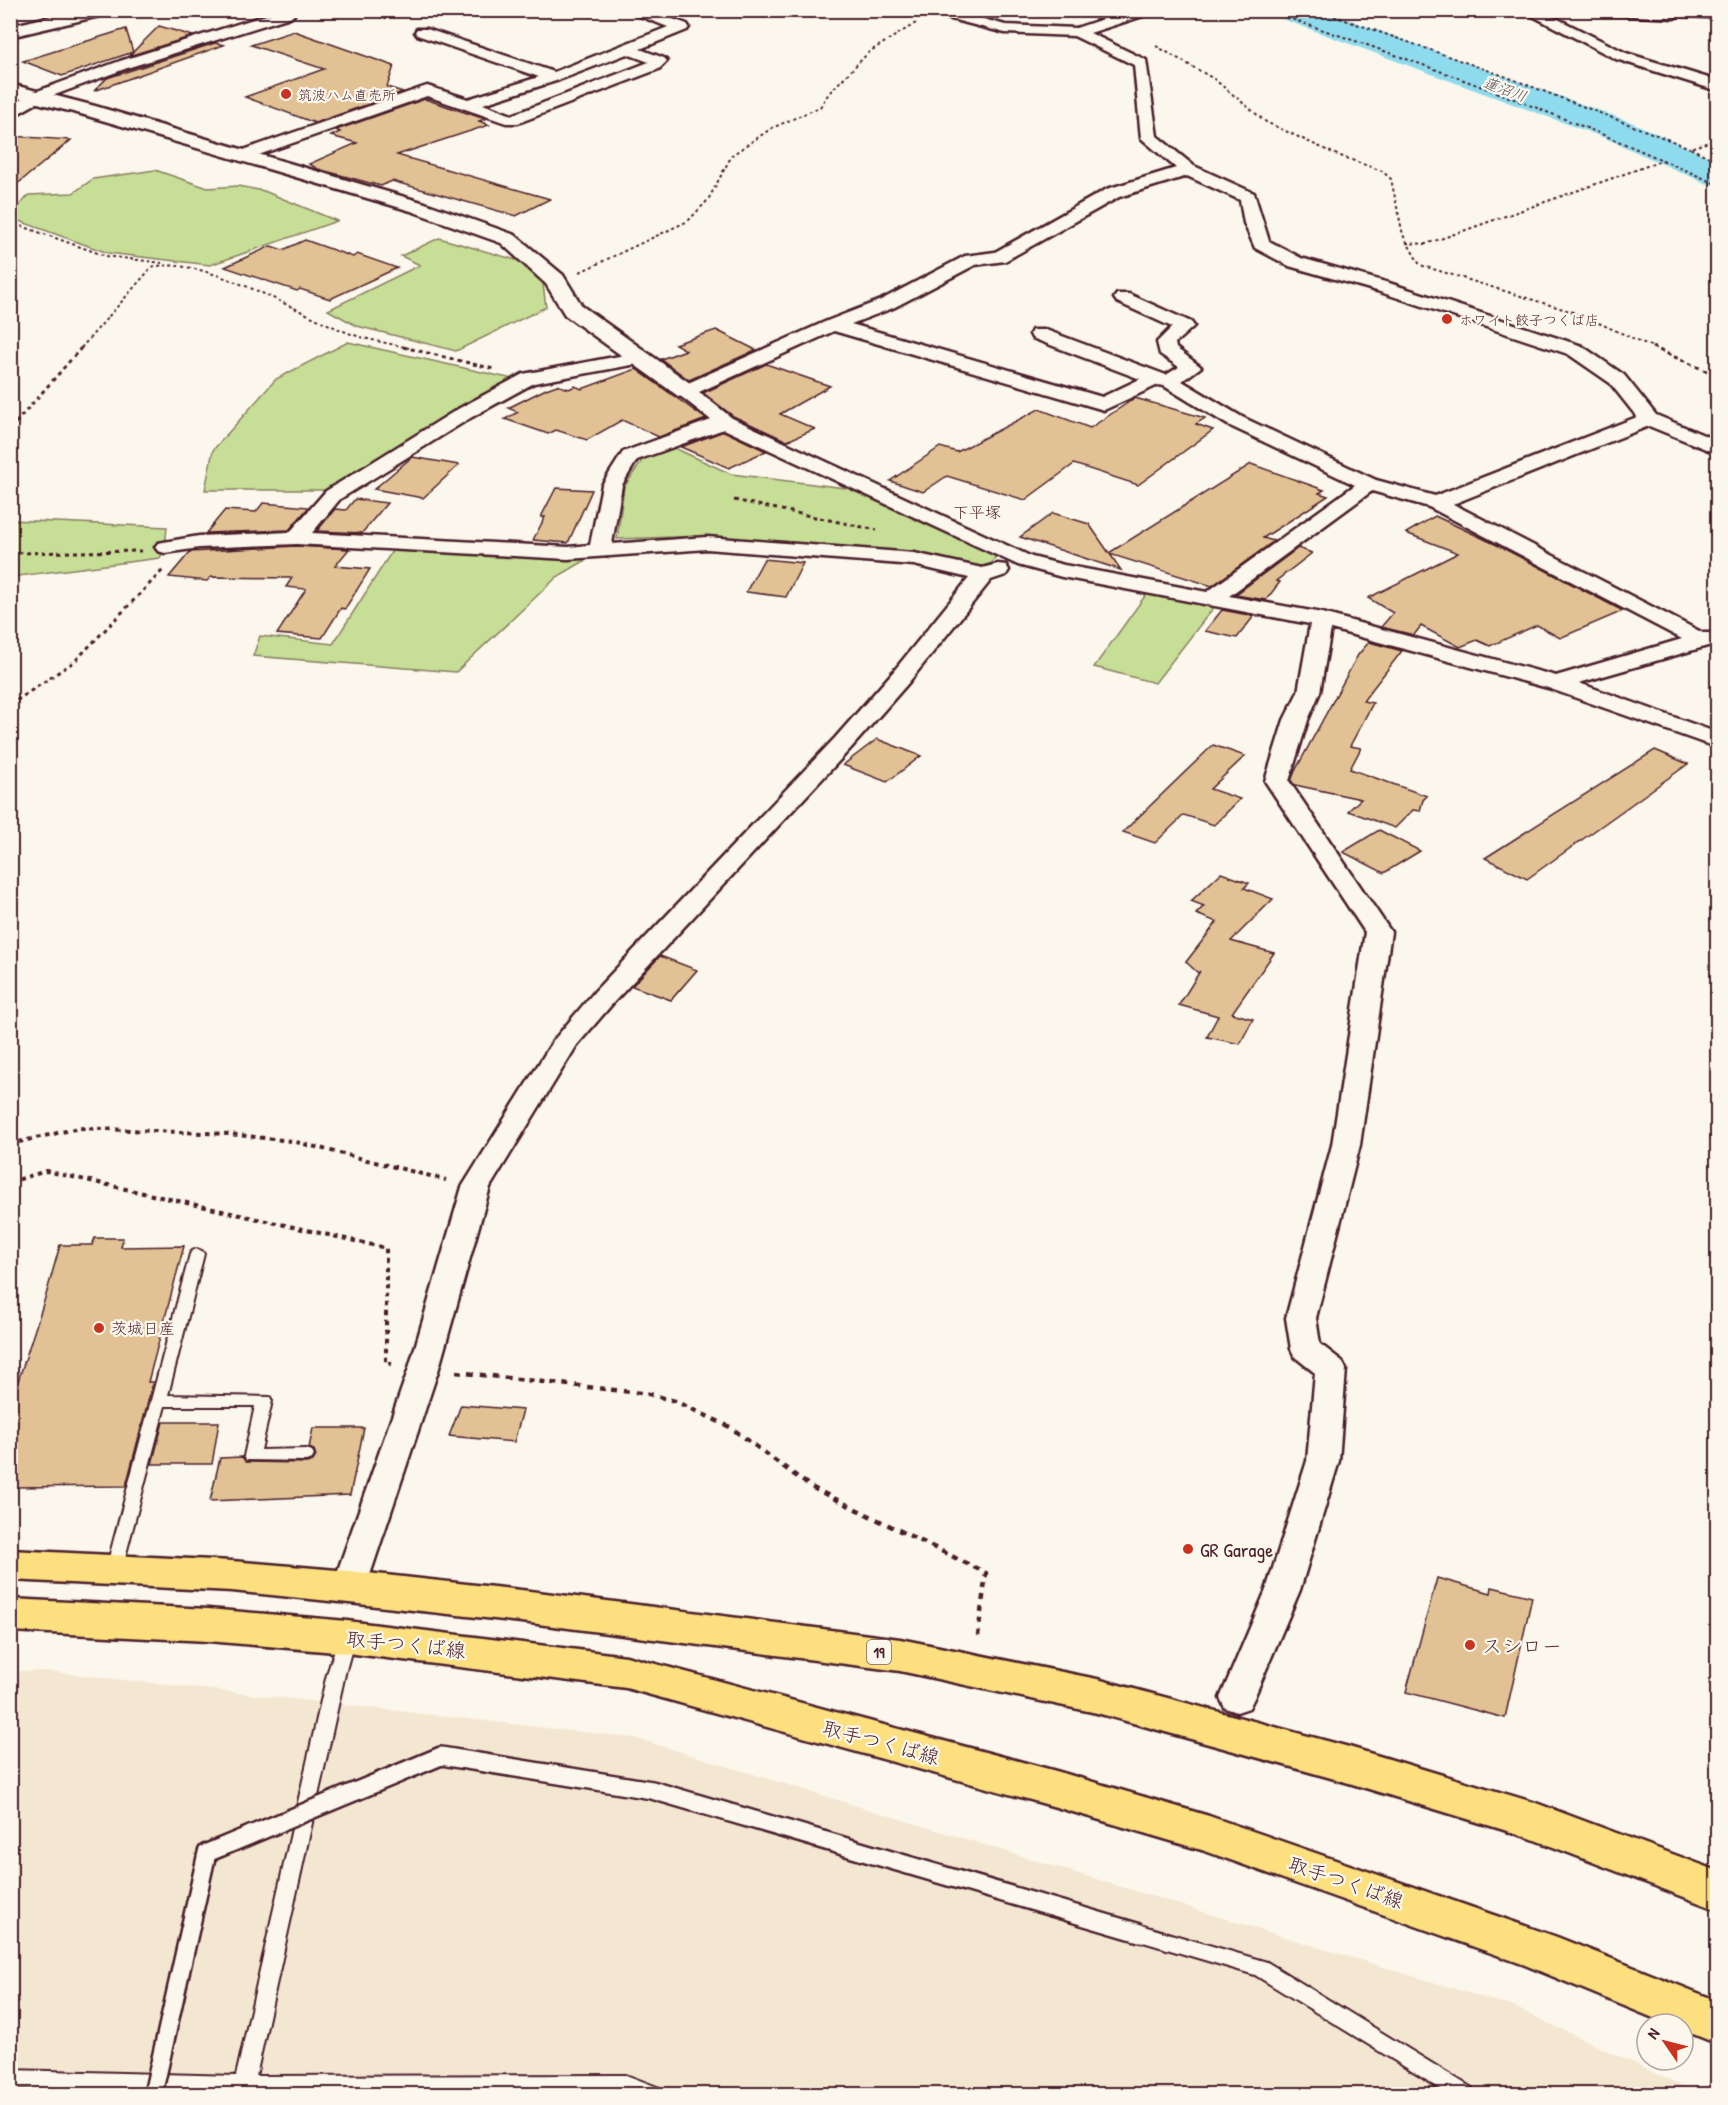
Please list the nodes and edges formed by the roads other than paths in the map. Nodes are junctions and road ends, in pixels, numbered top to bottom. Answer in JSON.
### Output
{"nodes":[{"id":1,"x":102,"y":10,"type":"edge"},
{"id":2,"x":282,"y":10,"type":"edge"},
{"id":3,"x":631,"y":10,"type":"edge"},
{"id":4,"x":1147,"y":10,"type":"edge"},
{"id":5,"x":1528,"y":10,"type":"edge"},
{"id":6,"x":1597,"y":10,"type":"edge"},
{"id":7,"x":934,"y":11,"type":"edge"},
{"id":8,"x":1700,"y":13,"type":"edge"},
{"id":9,"x":1579,"y":14,"type":"edge"},
{"id":10,"x":1674,"y":14,"type":"joint"},
{"id":11,"x":1718,"y":16,"type":"edge"},
{"id":12,"x":1552,"y":23,"type":"junction"},
{"id":13,"x":10,"y":32,"type":"edge"},
{"id":14,"x":1077,"y":32,"type":"junction"},
{"id":15,"x":422,"y":33,"type":"dead end"},
{"id":16,"x":628,"y":49,"type":"junction"},
{"id":17,"x":554,"y":76,"type":"junction"},
{"id":18,"x":1718,"y":86,"type":"edge"},
{"id":19,"x":10,"y":90,"type":"edge"},
{"id":20,"x":38,"y":96,"type":"junction"},
{"id":21,"x":468,"y":104,"type":"junction"},
{"id":22,"x":10,"y":113,"type":"edge"},
{"id":23,"x":241,"y":156,"type":"junction"},
{"id":24,"x":1188,"y":170,"type":"junction"},
{"id":25,"x":1123,"y":298,"type":"dead end"},
{"id":26,"x":833,"y":325,"type":"junction"},
{"id":27,"x":1039,"y":334,"type":"dead end"},
{"id":28,"x":640,"y":358,"type":"junction"},
{"id":29,"x":1162,"y":380,"type":"junction"},
{"id":30,"x":686,"y":391,"type":"junction"},
{"id":31,"x":1649,"y":419,"type":"junction"},
{"id":32,"x":725,"y":422,"type":"junction"},
{"id":33,"x":1718,"y":448,"type":"edge"},
{"id":34,"x":1369,"y":484,"type":"junction"},
{"id":35,"x":1436,"y":503,"type":"junction"},
{"id":36,"x":296,"y":538,"type":"junction"},
{"id":37,"x":165,"y":547,"type":"road end"},
{"id":38,"x":600,"y":550,"type":"junction"},
{"id":39,"x":1025,"y":561,"type":"junction"},
{"id":40,"x":983,"y":575,"type":"junction"},
{"id":41,"x":1213,"y":598,"type":"junction"},
{"id":42,"x":1322,"y":620,"type":"junction"},
{"id":43,"x":1709,"y":638,"type":"edge"},
{"id":44,"x":1556,"y":683,"type":"junction"},
{"id":45,"x":1718,"y":741,"type":"edge"},
{"id":46,"x":197,"y":1254,"type":"dead end"},
{"id":47,"x":159,"y":1400,"type":"junction"},
{"id":48,"x":306,"y":1455,"type":"dead end"},
{"id":49,"x":10,"y":1565,"type":"edge"},
{"id":50,"x":114,"y":1569,"type":"junction"},
{"id":51,"x":349,"y":1587,"type":"junction"},
{"id":52,"x":10,"y":1615,"type":"edge"},
{"id":53,"x":347,"y":1637,"type":"junction"},
{"id":54,"x":1237,"y":1698,"type":"dead end"},
{"id":55,"x":1718,"y":1891,"type":"edge"},
{"id":56,"x":1718,"y":2023,"type":"edge"},
{"id":57,"x":10,"y":2079,"type":"edge"},
{"id":58,"x":244,"y":2085,"type":"junction"},
{"id":59,"x":153,"y":2094,"type":"edge"},
{"id":60,"x":653,"y":2094,"type":"edge"},
{"id":61,"x":1465,"y":2094,"type":"edge"}],
"edges":[{"from":1,"to":13,"type":"street"},
{"from":2,"to":20,"type":"street"},
{"from":3,"to":16,"type":"street"},
{"from":4,"to":14,"type":"street"},
{"from":5,"to":12,"type":"street"},
{"from":6,"to":10,"type":"street"},
{"from":7,"to":14,"type":"street"},
{"from":8,"to":10,"type":"lane"},
{"from":8,"to":11,"type":"lane"},
{"from":9,"to":12,"type":"street"},
{"from":12,"to":18,"type":"street"},
{"from":14,"to":24,"type":"street"},
{"from":15,"to":17,"type":"street"},
{"from":16,"to":17,"type":"street"},
{"from":16,"to":21,"type":"street"},
{"from":17,"to":21,"type":"street"},
{"from":19,"to":20,"type":"street"},
{"from":20,"to":22,"type":"street"},
{"from":20,"to":23,"type":"street"},
{"from":21,"to":23,"type":"street"},
{"from":23,"to":28,"type":"street"},
{"from":24,"to":26,"type":"street"},
{"from":24,"to":31,"type":"street"},
{"from":25,"to":29,"type":"street"},
{"from":26,"to":29,"type":"street"},
{"from":26,"to":30,"type":"street"},
{"from":27,"to":29,"type":"street"},
{"from":28,"to":30,"type":"street"},
{"from":28,"to":36,"type":"street"},
{"from":29,"to":34,"type":"street"},
{"from":30,"to":32,"type":"street"},
{"from":31,"to":33,"type":"street"},
{"from":31,"to":35,"type":"street"},
{"from":32,"to":38,"type":"street"},
{"from":32,"to":39,"type":"street"},
{"from":34,"to":35,"type":"street"},
{"from":34,"to":41,"type":"street"},
{"from":35,"to":43,"type":"street"},
{"from":36,"to":37,"type":"street"},
{"from":36,"to":38,"type":"street"},
{"from":38,"to":40,"type":"street"},
{"from":39,"to":40,"type":"street"},
{"from":39,"to":41,"type":"street"},
{"from":40,"to":51,"type":"street"},
{"from":41,"to":42,"type":"street"},
{"from":42,"to":44,"type":"street"},
{"from":42,"to":54,"type":"street"},
{"from":43,"to":44,"type":"street"},
{"from":44,"to":45,"type":"street"},
{"from":46,"to":47,"type":"lane"},
{"from":47,"to":48,"type":"lane"},
{"from":47,"to":50,"type":"lane"},
{"from":49,"to":50,"type":"main road","number":"19"},
{"from":50,"to":51,"type":"main road","number":"19"},
{"from":51,"to":55,"type":"main road","number":"19"},
{"from":52,"to":53,"type":"main road","name":"取手つくば線"},
{"from":53,"to":56,"type":"main road","name":"取手つくば線"},
{"from":53,"to":58,"type":"lane"},
{"from":57,"to":58,"type":"lane"},
{"from":58,"to":60,"type":"lane"},
{"from":59,"to":61,"type":"lane","bridge":true}]}
